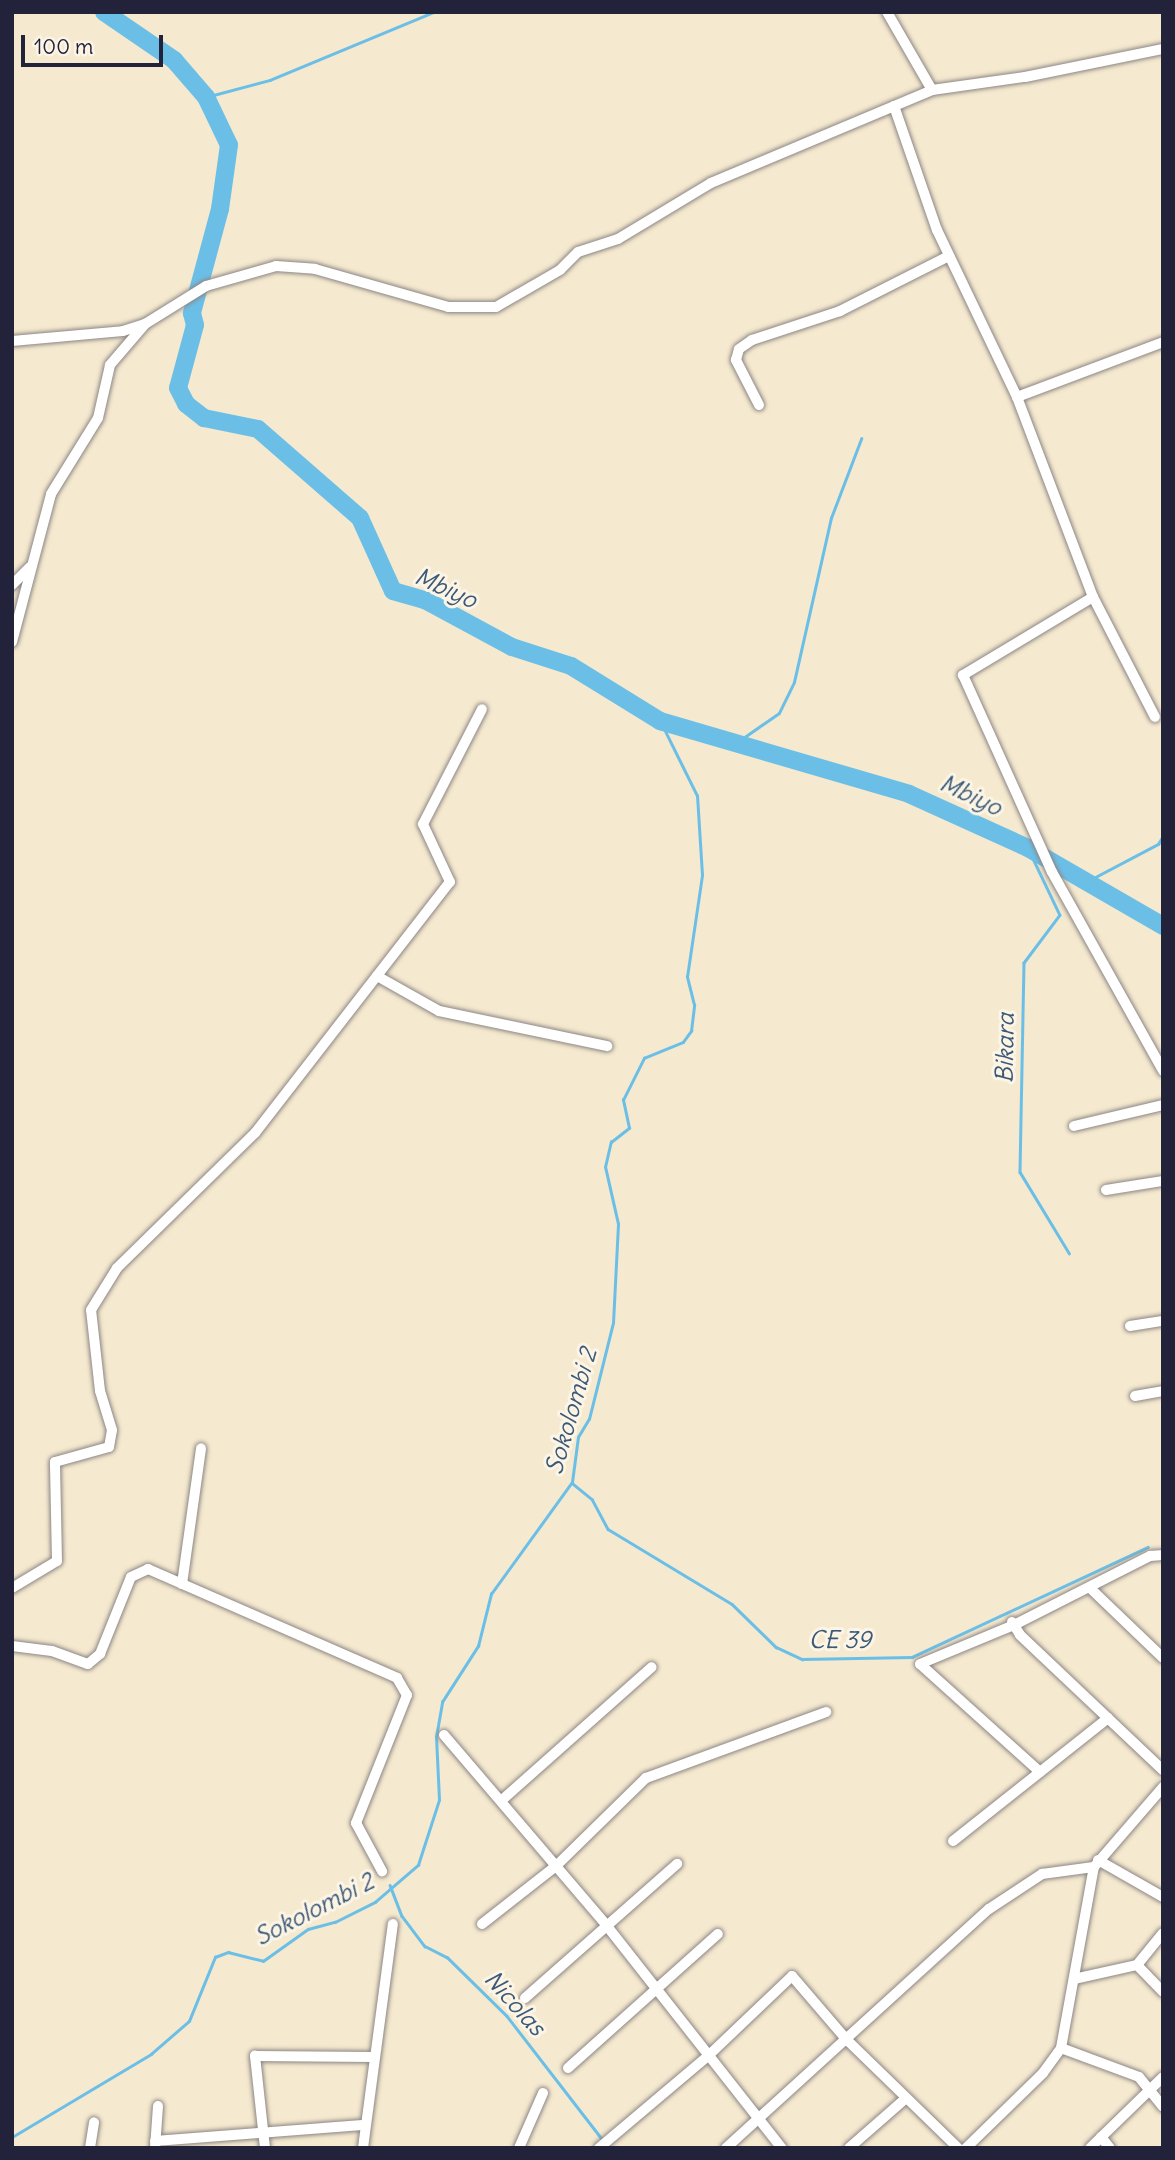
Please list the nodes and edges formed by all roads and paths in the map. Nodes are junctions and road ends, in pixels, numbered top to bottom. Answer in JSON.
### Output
{"nodes":[{"id":1,"x":887,"y":12,"type":"edge"},
{"id":2,"x":1163,"y":49,"type":"edge"},
{"id":3,"x":932,"y":90,"type":"junction"},
{"id":4,"x":894,"y":106,"type":"junction"},
{"id":5,"x":949,"y":256,"type":"junction"},
{"id":6,"x":145,"y":324,"type":"junction"},
{"id":7,"x":12,"y":341,"type":"edge"},
{"id":8,"x":1163,"y":342,"type":"edge"},
{"id":9,"x":1017,"y":397,"type":"junction"},
{"id":10,"x":759,"y":405,"type":"dead end"},
{"id":11,"x":34,"y":561,"type":"junction"},
{"id":12,"x":12,"y":585,"type":"edge"},
{"id":13,"x":1093,"y":597,"type":"junction"},
{"id":14,"x":12,"y":642,"type":"edge"},
{"id":15,"x":482,"y":709,"type":"dead end"},
{"id":16,"x":1155,"y":717,"type":"dead end"},
{"id":17,"x":377,"y":976,"type":"junction"},
{"id":18,"x":607,"y":1046,"type":"dead end"},
{"id":19,"x":1163,"y":1071,"type":"edge"},
{"id":20,"x":1163,"y":1105,"type":"edge"},
{"id":21,"x":1074,"y":1126,"type":"dead end"},
{"id":22,"x":1163,"y":1181,"type":"edge"},
{"id":23,"x":1106,"y":1190,"type":"dead end"},
{"id":24,"x":1163,"y":1321,"type":"edge"},
{"id":25,"x":1130,"y":1326,"type":"dead end"},
{"id":26,"x":1163,"y":1391,"type":"edge"},
{"id":27,"x":1135,"y":1396,"type":"dead end"},
{"id":28,"x":201,"y":1447,"type":"dead end"},
{"id":29,"x":1163,"y":1555,"type":"edge"},
{"id":30,"x":182,"y":1584,"type":"junction"},
{"id":31,"x":12,"y":1588,"type":"edge"},
{"id":32,"x":1090,"y":1588,"type":"junction"},
{"id":33,"x":1013,"y":1624,"type":"junction"},
{"id":34,"x":12,"y":1646,"type":"edge"},
{"id":35,"x":1163,"y":1658,"type":"edge"},
{"id":36,"x":652,"y":1667,"type":"dead end"},
{"id":37,"x":825,"y":1712,"type":"dead end"},
{"id":38,"x":1108,"y":1718,"type":"junction"},
{"id":39,"x":444,"y":1735,"type":"dead end"},
{"id":40,"x":1163,"y":1770,"type":"edge"},
{"id":41,"x":1040,"y":1772,"type":"junction"},
{"id":42,"x":1163,"y":1787,"type":"edge"},
{"id":43,"x":502,"y":1800,"type":"junction"},
{"id":44,"x":953,"y":1841,"type":"dead end"},
{"id":45,"x":677,"y":1864,"type":"dead end"},
{"id":46,"x":1096,"y":1864,"type":"junction"},
{"id":47,"x":556,"y":1866,"type":"junction"},
{"id":48,"x":382,"y":1871,"type":"dead end"},
{"id":49,"x":1163,"y":1897,"type":"edge"},
{"id":50,"x":393,"y":1924,"type":"dead end"},
{"id":51,"x":482,"y":1924,"type":"dead end"},
{"id":52,"x":607,"y":1926,"type":"junction"},
{"id":53,"x":1163,"y":1933,"type":"edge"},
{"id":54,"x":718,"y":1934,"type":"dead end"},
{"id":55,"x":1137,"y":1965,"type":"junction"},
{"id":56,"x":1074,"y":1979,"type":"junction"},
{"id":57,"x":656,"y":1989,"type":"junction"},
{"id":58,"x":1163,"y":1992,"type":"edge"},
{"id":59,"x":524,"y":1998,"type":"dead end"},
{"id":60,"x":846,"y":2039,"type":"junction"},
{"id":61,"x":1061,"y":2049,"type":"junction"},
{"id":62,"x":708,"y":2056,"type":"junction"},
{"id":63,"x":372,"y":2057,"type":"junction"},
{"id":64,"x":568,"y":2067,"type":"dead end"},
{"id":65,"x":1163,"y":2077,"type":"edge"},
{"id":66,"x":1149,"y":2090,"type":"junction"},
{"id":67,"x":543,"y":2093,"type":"dead end"},
{"id":68,"x":905,"y":2099,"type":"junction"},
{"id":69,"x":158,"y":2106,"type":"dead end"},
{"id":70,"x":1163,"y":2107,"type":"edge"},
{"id":71,"x":758,"y":2119,"type":"junction"},
{"id":72,"x":94,"y":2122,"type":"dead end"},
{"id":73,"x":365,"y":2126,"type":"junction"},
{"id":74,"x":261,"y":2131,"type":"junction"},
{"id":75,"x":228,"y":2134,"type":"junction"},
{"id":76,"x":1101,"y":2137,"type":"junction"},
{"id":77,"x":155,"y":2144,"type":"edge"},
{"id":78,"x":90,"y":2148,"type":"edge"},
{"id":79,"x":226,"y":2148,"type":"edge"},
{"id":80,"x":265,"y":2148,"type":"edge"},
{"id":81,"x":363,"y":2148,"type":"edge"},
{"id":82,"x":519,"y":2148,"type":"edge"},
{"id":83,"x":599,"y":2148,"type":"edge"},
{"id":84,"x":726,"y":2148,"type":"edge"},
{"id":85,"x":782,"y":2148,"type":"edge"},
{"id":86,"x":849,"y":2148,"type":"edge"},
{"id":87,"x":958,"y":2148,"type":"edge"},
{"id":88,"x":966,"y":2148,"type":"edge"},
{"id":89,"x":1090,"y":2148,"type":"edge"},
{"id":90,"x":1110,"y":2148,"type":"edge"}],
"edges":[{"from":1,"to":3,"type":"street"},
{"from":2,"to":3,"type":"street"},
{"from":3,"to":4,"type":"street"},
{"from":4,"to":5,"type":"street"},
{"from":4,"to":6,"type":"street"},
{"from":5,"to":9,"type":"street"},
{"from":5,"to":10,"type":"street"},
{"from":6,"to":7,"type":"street"},
{"from":6,"to":11,"type":"street"},
{"from":8,"to":9,"type":"street"},
{"from":9,"to":13,"type":"street"},
{"from":11,"to":12,"type":"street"},
{"from":11,"to":14,"type":"street"},
{"from":13,"to":16,"type":"street"},
{"from":13,"to":19,"type":"street"},
{"from":15,"to":17,"type":"street"},
{"from":17,"to":18,"type":"street"},
{"from":17,"to":31,"type":"street"},
{"from":20,"to":21,"type":"street"},
{"from":22,"to":23,"type":"street"},
{"from":24,"to":25,"type":"street"},
{"from":26,"to":27,"type":"street"},
{"from":28,"to":30,"type":"street"},
{"from":29,"to":32,"type":"street"},
{"from":30,"to":34,"type":"street"},
{"from":30,"to":48,"type":"street"},
{"from":32,"to":33,"type":"street"},
{"from":32,"to":35,"type":"street"},
{"from":33,"to":38,"type":"street"},
{"from":33,"to":41,"type":"street"},
{"from":36,"to":43,"type":"street"},
{"from":37,"to":47,"type":"street"},
{"from":38,"to":40,"type":"street"},
{"from":38,"to":41,"type":"street"},
{"from":39,"to":43,"type":"street"},
{"from":41,"to":44,"type":"street"},
{"from":42,"to":46,"type":"street"},
{"from":43,"to":47,"type":"street"},
{"from":45,"to":52,"type":"street"},
{"from":46,"to":49,"type":"street"},
{"from":46,"to":56,"type":"street"},
{"from":46,"to":60,"type":"street"},
{"from":47,"to":51,"type":"street"},
{"from":47,"to":52,"type":"street"},
{"from":50,"to":63,"type":"street"},
{"from":52,"to":57,"type":"street"},
{"from":52,"to":59,"type":"street"},
{"from":53,"to":55,"type":"street"},
{"from":54,"to":57,"type":"street"},
{"from":55,"to":56,"type":"street"},
{"from":55,"to":58,"type":"street"},
{"from":56,"to":61,"type":"street"},
{"from":57,"to":62,"type":"street"},
{"from":57,"to":64,"type":"street"},
{"from":60,"to":62,"type":"street"},
{"from":60,"to":68,"type":"street"},
{"from":60,"to":71,"type":"street"},
{"from":61,"to":66,"type":"street"},
{"from":61,"to":88,"type":"street"},
{"from":62,"to":71,"type":"street"},
{"from":62,"to":83,"type":"street"},
{"from":63,"to":73,"type":"street"},
{"from":63,"to":74,"type":"street"},
{"from":65,"to":66,"type":"street"},
{"from":66,"to":70,"type":"street"},
{"from":66,"to":76,"type":"street"},
{"from":67,"to":82,"type":"street"},
{"from":68,"to":86,"type":"street"},
{"from":68,"to":87,"type":"street"},
{"from":69,"to":77,"type":"street"},
{"from":71,"to":84,"type":"street"},
{"from":71,"to":85,"type":"street"},
{"from":72,"to":78,"type":"street"},
{"from":73,"to":74,"type":"street"},
{"from":73,"to":81,"type":"street"},
{"from":74,"to":75,"type":"street"},
{"from":74,"to":80,"type":"street"},
{"from":75,"to":77,"type":"street"},
{"from":75,"to":79,"type":"street"},
{"from":76,"to":89,"type":"street"},
{"from":76,"to":90,"type":"street"}]}
